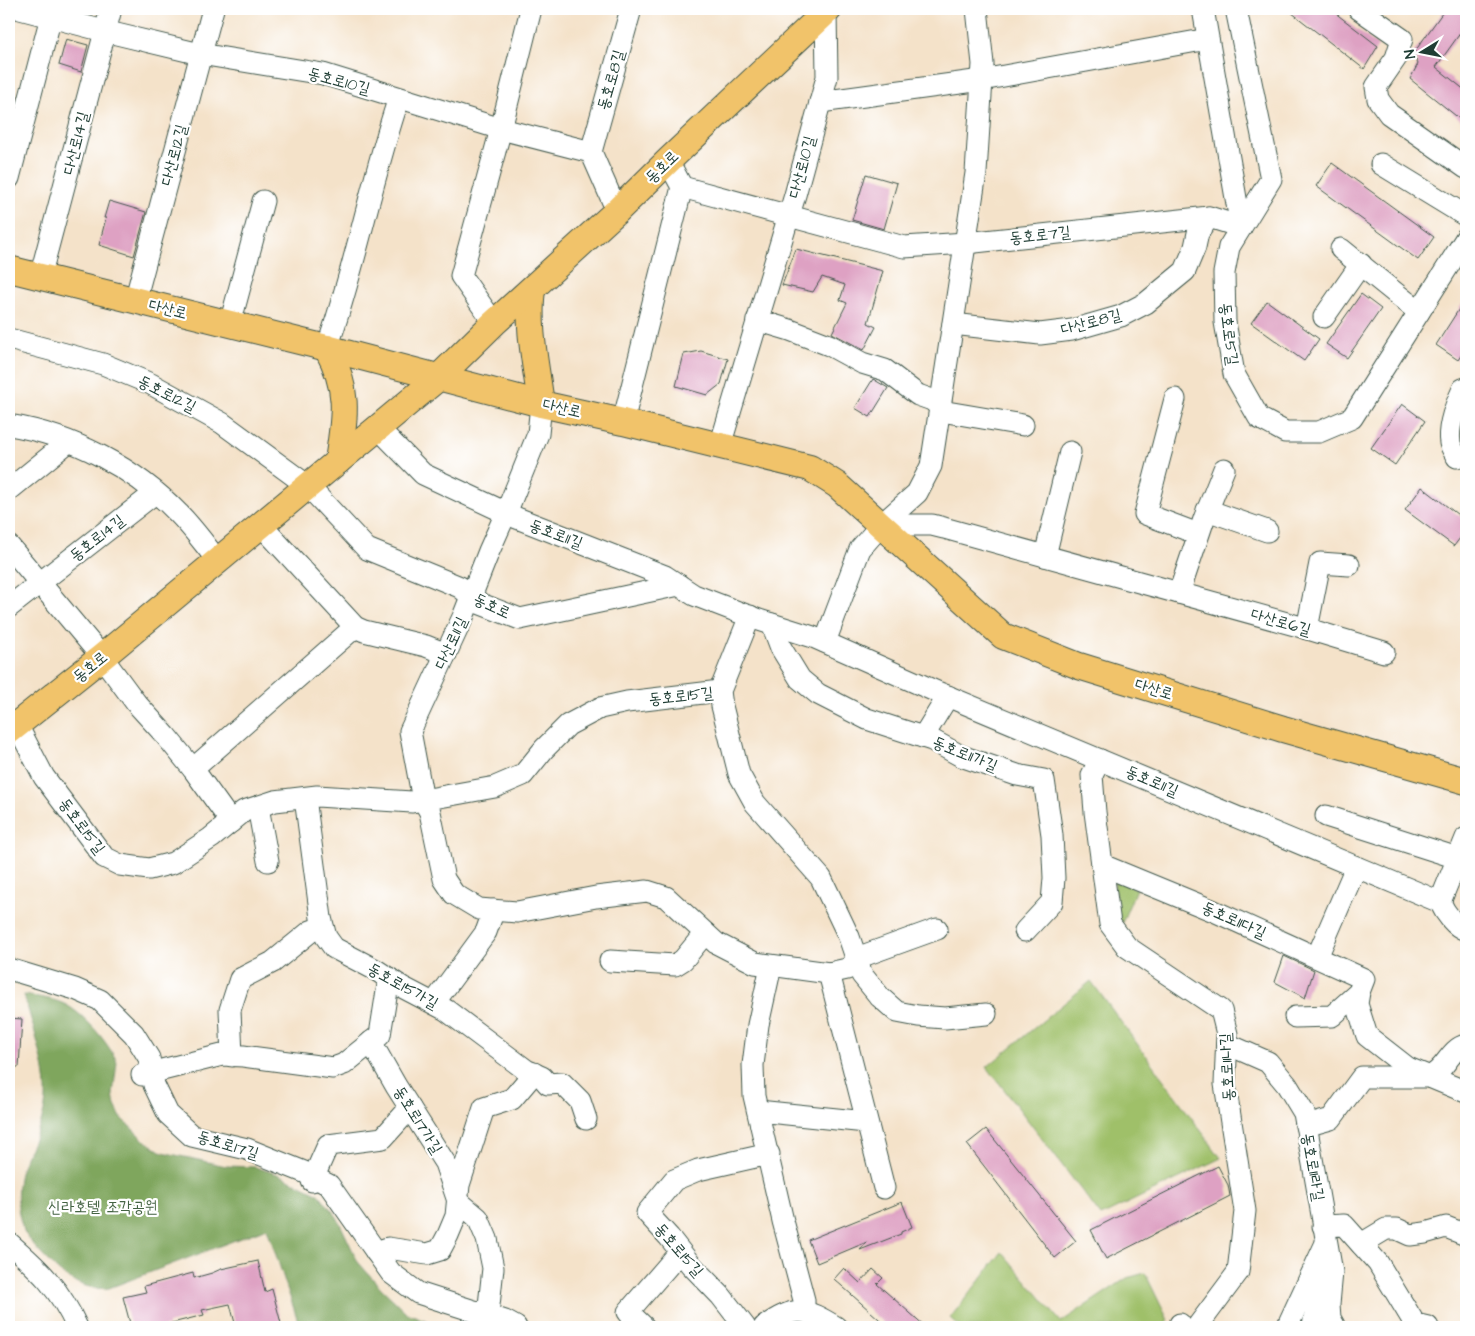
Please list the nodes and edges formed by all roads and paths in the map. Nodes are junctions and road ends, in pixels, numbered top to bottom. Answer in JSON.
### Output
{"nodes":[{"id":1,"x":20,"y":9,"type":"edge"},
{"id":2,"x":111,"y":9,"type":"edge"},
{"id":3,"x":213,"y":9,"type":"edge"},
{"id":4,"x":531,"y":9,"type":"edge"},
{"id":5,"x":631,"y":9,"type":"edge"},
{"id":6,"x":977,"y":9,"type":"edge"},
{"id":7,"x":1203,"y":9,"type":"edge"},
{"id":8,"x":1236,"y":9,"type":"edge"},
{"id":9,"x":1359,"y":9,"type":"edge"},
{"id":10,"x":828,"y":10,"type":"edge"},
{"id":11,"x":52,"y":13,"type":"edge"},
{"id":12,"x":104,"y":31,"type":"junction"},
{"id":13,"x":1208,"y":39,"type":"junction"},
{"id":14,"x":200,"y":54,"type":"junction"},
{"id":15,"x":982,"y":80,"type":"junction"},
{"id":16,"x":400,"y":98,"type":"junction"},
{"id":17,"x":820,"y":102,"type":"junction"},
{"id":18,"x":501,"y":129,"type":"junction"},
{"id":19,"x":591,"y":152,"type":"junction"},
{"id":20,"x":668,"y":161,"type":"junction"},
{"id":21,"x":1381,"y":164,"type":"dead end"},
{"id":22,"x":1466,"y":168,"type":"edge"},
{"id":23,"x":9,"y":178,"type":"edge"},
{"id":24,"x":682,"y":187,"type":"junction"},
{"id":25,"x":262,"y":201,"type":"dead end"},
{"id":26,"x":617,"y":212,"type":"junction"},
{"id":27,"x":789,"y":216,"type":"junction"},
{"id":28,"x":1466,"y":216,"type":"edge"},
{"id":29,"x":1209,"y":217,"type":"junction"},
{"id":30,"x":1241,"y":227,"type":"junction"},
{"id":31,"x":1466,"y":238,"type":"edge"},
{"id":32,"x":966,"y":243,"type":"junction"},
{"id":33,"x":1341,"y":249,"type":"dead end"},
{"id":34,"x":1460,"y":262,"type":"edge"},
{"id":35,"x":1362,"y":264,"type":"junction"},
{"id":36,"x":9,"y":269,"type":"edge"},
{"id":37,"x":40,"y":277,"type":"junction"},
{"id":38,"x":532,"y":289,"type":"junction"},
{"id":39,"x":136,"y":301,"type":"junction"},
{"id":40,"x":1419,"y":312,"type":"junction"},
{"id":41,"x":1324,"y":318,"type":"dead end"},
{"id":42,"x":757,"y":320,"type":"junction"},
{"id":43,"x":494,"y":323,"type":"junction"},
{"id":44,"x":230,"y":324,"type":"junction"},
{"id":45,"x":953,"y":324,"type":"junction"},
{"id":46,"x":9,"y":339,"type":"edge"},
{"id":47,"x":327,"y":348,"type":"junction"},
{"id":48,"x":438,"y":378,"type":"junction"},
{"id":49,"x":1466,"y":388,"type":"edge"},
{"id":50,"x":1176,"y":399,"type":"dead end"},
{"id":51,"x":541,"y":404,"type":"junction"},
{"id":52,"x":940,"y":406,"type":"junction"},
{"id":53,"x":623,"y":422,"type":"junction"},
{"id":54,"x":9,"y":425,"type":"edge"},
{"id":55,"x":1023,"y":425,"type":"dead end"},
{"id":56,"x":378,"y":428,"type":"junction"},
{"id":57,"x":68,"y":442,"type":"junction"},
{"id":58,"x":720,"y":446,"type":"junction"},
{"id":59,"x":1070,"y":452,"type":"dead end"},
{"id":60,"x":1457,"y":457,"type":"dead end"},
{"id":61,"x":338,"y":461,"type":"junction"},
{"id":62,"x":1224,"y":469,"type":"dead end"},
{"id":63,"x":308,"y":486,"type":"junction"},
{"id":64,"x":9,"y":490,"type":"edge"},
{"id":65,"x":155,"y":493,"type":"junction"},
{"id":66,"x":1207,"y":510,"type":"junction"},
{"id":67,"x":506,"y":513,"type":"junction"},
{"id":68,"x":261,"y":525,"type":"junction"},
{"id":69,"x":881,"y":525,"type":"junction"},
{"id":70,"x":1267,"y":531,"type":"dead end"},
{"id":71,"x":1198,"y":534,"type":"junction"},
{"id":72,"x":9,"y":546,"type":"edge"},
{"id":73,"x":1045,"y":556,"type":"junction"},
{"id":74,"x":218,"y":561,"type":"junction"},
{"id":75,"x":1349,"y":565,"type":"dead end"},
{"id":76,"x":39,"y":584,"type":"junction"},
{"id":77,"x":679,"y":585,"type":"junction"},
{"id":78,"x":1179,"y":593,"type":"junction"},
{"id":79,"x":471,"y":597,"type":"junction"},
{"id":80,"x":9,"y":607,"type":"edge"},
{"id":81,"x":750,"y":616,"type":"junction"},
{"id":82,"x":772,"y":624,"type":"junction"},
{"id":83,"x":355,"y":627,"type":"junction"},
{"id":84,"x":1307,"y":628,"type":"junction"},
{"id":85,"x":825,"y":642,"type":"junction"},
{"id":86,"x":1384,"y":652,"type":"dead end"},
{"id":87,"x":446,"y":654,"type":"junction"},
{"id":88,"x":102,"y":657,"type":"junction"},
{"id":89,"x":720,"y":691,"type":"junction"},
{"id":90,"x":948,"y":696,"type":"junction"},
{"id":91,"x":13,"y":728,"type":"edge"},
{"id":92,"x":923,"y":737,"type":"junction"},
{"id":93,"x":1100,"y":760,"type":"junction"},
{"id":94,"x":193,"y":769,"type":"junction"},
{"id":95,"x":1466,"y":781,"type":"edge"},
{"id":96,"x":305,"y":798,"type":"junction"},
{"id":97,"x":423,"y":800,"type":"junction"},
{"id":98,"x":258,"y":806,"type":"junction"},
{"id":99,"x":1326,"y":816,"type":"dead end"},
{"id":100,"x":231,"y":822,"type":"junction"},
{"id":101,"x":1466,"y":838,"type":"edge"},
{"id":102,"x":268,"y":861,"type":"dead end"},
{"id":103,"x":1462,"y":861,"type":"edge"},
{"id":104,"x":1102,"y":865,"type":"junction"},
{"id":105,"x":1356,"y":867,"type":"junction"},
{"id":106,"x":1440,"y":902,"type":"junction"},
{"id":107,"x":494,"y":910,"type":"junction"},
{"id":108,"x":323,"y":927,"type":"junction"},
{"id":109,"x":937,"y":930,"type":"dead end"},
{"id":110,"x":1466,"y":930,"type":"edge"},
{"id":111,"x":1025,"y":931,"type":"dead end"},
{"id":112,"x":705,"y":932,"type":"junction"},
{"id":113,"x":1317,"y":958,"type":"junction"},
{"id":114,"x":610,"y":961,"type":"dead end"},
{"id":115,"x":858,"y":962,"type":"junction"},
{"id":116,"x":771,"y":966,"type":"junction"},
{"id":117,"x":9,"y":969,"type":"edge"},
{"id":118,"x":829,"y":973,"type":"junction"},
{"id":119,"x":389,"y":978,"type":"junction"},
{"id":120,"x":1361,"y":986,"type":"junction"},
{"id":121,"x":434,"y":1003,"type":"junction"},
{"id":122,"x":986,"y":1014,"type":"dead end"},
{"id":123,"x":1294,"y":1017,"type":"dead end"},
{"id":124,"x":371,"y":1042,"type":"junction"},
{"id":125,"x":1227,"y":1044,"type":"junction"},
{"id":126,"x":1466,"y":1045,"type":"edge"},
{"id":127,"x":232,"y":1056,"type":"junction"},
{"id":128,"x":534,"y":1073,"type":"junction"},
{"id":129,"x":147,"y":1074,"type":"junction"},
{"id":130,"x":1430,"y":1078,"type":"junction"},
{"id":131,"x":1466,"y":1092,"type":"edge"},
{"id":132,"x":410,"y":1108,"type":"junction"},
{"id":133,"x":758,"y":1111,"type":"junction"},
{"id":134,"x":586,"y":1119,"type":"dead end"},
{"id":135,"x":866,"y":1122,"type":"junction"},
{"id":136,"x":1306,"y":1126,"type":"junction"},
{"id":137,"x":769,"y":1154,"type":"junction"},
{"id":138,"x":313,"y":1179,"type":"junction"},
{"id":139,"x":884,"y":1188,"type":"dead end"},
{"id":140,"x":458,"y":1200,"type":"junction"},
{"id":141,"x":1325,"y":1235,"type":"junction"},
{"id":142,"x":1466,"y":1235,"type":"edge"},
{"id":143,"x":9,"y":1243,"type":"edge"},
{"id":144,"x":1361,"y":1244,"type":"junction"},
{"id":145,"x":376,"y":1252,"type":"junction"},
{"id":146,"x":680,"y":1252,"type":"junction"},
{"id":147,"x":1317,"y":1263,"type":"junction"},
{"id":148,"x":804,"y":1311,"type":"junction"},
{"id":149,"x":488,"y":1315,"type":"junction"},
{"id":150,"x":1186,"y":1326,"type":"edge"},
{"id":151,"x":1419,"y":1326,"type":"edge"},
{"id":152,"x":78,"y":1327,"type":"edge"},
{"id":153,"x":516,"y":1327,"type":"edge"},
{"id":154,"x":644,"y":1327,"type":"edge"},
{"id":155,"x":746,"y":1327,"type":"edge"},
{"id":156,"x":764,"y":1327,"type":"edge"},
{"id":157,"x":836,"y":1327,"type":"edge"},
{"id":158,"x":1287,"y":1327,"type":"edge"},
{"id":159,"x":1312,"y":1327,"type":"edge"},
{"id":160,"x":1335,"y":1327,"type":"edge"}],
"edges":[{"from":1,"to":11,"type":"street","name":"동호로10길"},
{"from":2,"to":12,"type":"street","name":"다산로14길"},
{"from":3,"to":14,"type":"street","name":"다산로12길"},
{"from":4,"to":18,"type":"street"},
{"from":5,"to":19,"type":"street","name":"동호로8길"},
{"from":6,"to":15,"type":"street"},
{"from":7,"to":13,"type":"street"},
{"from":8,"to":30,"type":"street","name":"동호로5길"},
{"from":9,"to":22,"type":"street"},
{"from":10,"to":17,"type":"street","name":"다산로10길"},
{"from":10,"to":20,"type":"main road","name":"동호로"},
{"from":11,"to":12,"type":"street","name":"동호로10길"},
{"from":11,"to":23,"type":"street"},
{"from":12,"to":14,"type":"street","name":"동호로10길"},
{"from":12,"to":37,"type":"street","name":"다산로14길"},
{"from":13,"to":15,"type":"street"},
{"from":13,"to":30,"type":"street"},
{"from":14,"to":16,"type":"street","name":"동호로10길"},
{"from":14,"to":39,"type":"street","name":"다산로12길"},
{"from":15,"to":17,"type":"street"},
{"from":15,"to":32,"type":"street"},
{"from":16,"to":18,"type":"street","name":"동호로10길"},
{"from":16,"to":47,"type":"street"},
{"from":17,"to":27,"type":"street","name":"다산로10길"},
{"from":18,"to":19,"type":"street","name":"동호로10길"},
{"from":18,"to":43,"type":"street"},
{"from":19,"to":26,"type":"street"},
{"from":20,"to":24,"type":"street"},
{"from":20,"to":26,"type":"main road","name":"동호로"},
{"from":21,"to":28,"type":"street"},
{"from":24,"to":27,"type":"street","name":"동호로7길"},
{"from":24,"to":53,"type":"street"},
{"from":25,"to":44,"type":"street"},
{"from":26,"to":38,"type":"main road","name":"동호로"},
{"from":27,"to":32,"type":"street","name":"동호로7길"},
{"from":27,"to":42,"type":"street","name":"다산로10길"},
{"from":29,"to":30,"type":"street","name":"동호로7길"},
{"from":29,"to":32,"type":"street","name":"동호로7길"},
{"from":29,"to":45,"type":"street","name":"다산로8길"},
{"from":30,"to":40,"type":"street","name":"동호로5길"},
{"from":31,"to":34,"type":"street","name":"동호로5길"},
{"from":32,"to":45,"type":"street"},
{"from":33,"to":35,"type":"street"},
{"from":34,"to":40,"type":"street","name":"동호로5길"},
{"from":35,"to":40,"type":"street"},
{"from":35,"to":41,"type":"street"},
{"from":36,"to":37,"type":"main road","name":"다산로"},
{"from":37,"to":39,"type":"main road","name":"다산로"},
{"from":38,"to":43,"type":"main road","name":"동호로"},
{"from":38,"to":51,"type":"main road"},
{"from":39,"to":44,"type":"main road","name":"다산로"},
{"from":42,"to":52,"type":"street"},
{"from":42,"to":58,"type":"street","name":"다산로10길"},
{"from":43,"to":48,"type":"main road","name":"동호로"},
{"from":44,"to":47,"type":"main road","name":"다산로"},
{"from":45,"to":52,"type":"street"},
{"from":46,"to":63,"type":"street","name":"동호로12길"},
{"from":47,"to":48,"type":"main road","name":"다산로"},
{"from":47,"to":61,"type":"main road"},
{"from":48,"to":51,"type":"main road","name":"다산로"},
{"from":48,"to":56,"type":"main road","name":"동호로"},
{"from":49,"to":60,"type":"street"},
{"from":50,"to":71,"type":"street"},
{"from":51,"to":53,"type":"main road","name":"다산로"},
{"from":51,"to":67,"type":"street","name":"다산로11길"},
{"from":52,"to":55,"type":"street"},
{"from":52,"to":69,"type":"street"},
{"from":53,"to":58,"type":"main road","name":"다산로"},
{"from":54,"to":57,"type":"street"},
{"from":56,"to":61,"type":"main road","name":"동호로"},
{"from":56,"to":67,"type":"street","name":"동호로11길"},
{"from":57,"to":64,"type":"street"},
{"from":57,"to":65,"type":"street"},
{"from":58,"to":69,"type":"main road","name":"다산로"},
{"from":59,"to":73,"type":"street"},
{"from":61,"to":63,"type":"main road","name":"동호로"},
{"from":62,"to":66,"type":"street"},
{"from":63,"to":68,"type":"main road","name":"동호로"},
{"from":63,"to":79,"type":"street","name":"동호로"},
{"from":65,"to":74,"type":"street"},
{"from":65,"to":76,"type":"street","name":"동호로14길"},
{"from":66,"to":70,"type":"street"},
{"from":66,"to":71,"type":"street"},
{"from":67,"to":77,"type":"street","name":"동호로11길"},
{"from":67,"to":79,"type":"street","name":"다산로11길"},
{"from":68,"to":74,"type":"main road","name":"동호로"},
{"from":68,"to":83,"type":"street"},
{"from":69,"to":73,"type":"street","name":"다산로6길"},
{"from":69,"to":85,"type":"street"},
{"from":69,"to":95,"type":"main road","name":"다산로"},
{"from":71,"to":78,"type":"street"},
{"from":72,"to":76,"type":"street"},
{"from":73,"to":78,"type":"street","name":"다산로6길"},
{"from":74,"to":88,"type":"main road","name":"동호로"},
{"from":75,"to":84,"type":"street"},
{"from":76,"to":80,"type":"street","name":"동호로14길"},
{"from":76,"to":88,"type":"street"},
{"from":77,"to":79,"type":"street","name":"동호로"},
{"from":77,"to":81,"type":"street","name":"동호로11길"},
{"from":78,"to":84,"type":"street","name":"다산로6길"},
{"from":79,"to":87,"type":"street","name":"다산로11길"},
{"from":81,"to":82,"type":"street","name":"동호로11길"},
{"from":81,"to":89,"type":"street"},
{"from":82,"to":85,"type":"street","name":"동호로11길"},
{"from":82,"to":92,"type":"street","name":"동호로11가길"},
{"from":83,"to":87,"type":"street"},
{"from":83,"to":94,"type":"street"},
{"from":84,"to":86,"type":"street","name":"다산로6길"},
{"from":85,"to":90,"type":"street","name":"동호로11길"},
{"from":87,"to":97,"type":"street","name":"다산로11길"},
{"from":88,"to":91,"type":"main road","name":"동호로"},
{"from":88,"to":94,"type":"street"},
{"from":89,"to":97,"type":"street","name":"동호로15길"},
{"from":89,"to":115,"type":"street","name":"동호로15길"},
{"from":90,"to":92,"type":"street"},
{"from":90,"to":93,"type":"street","name":"동호로11길"},
{"from":91,"to":100,"type":"street","name":"동호로15길"},
{"from":92,"to":111,"type":"street","name":"동호로11가길"},
{"from":93,"to":104,"type":"street","name":"동호로11나길"},
{"from":93,"to":105,"type":"street","name":"동호로11길"},
{"from":94,"to":100,"type":"street"},
{"from":96,"to":97,"type":"street","name":"동호로15길"},
{"from":96,"to":98,"type":"street","name":"동호로15길"},
{"from":96,"to":108,"type":"street","name":"동호로15가길"},
{"from":97,"to":107,"type":"street"},
{"from":98,"to":100,"type":"street","name":"동호로15길"},
{"from":98,"to":102,"type":"street"},
{"from":99,"to":103,"type":"street"},
{"from":101,"to":103,"type":"street"},
{"from":103,"to":106,"type":"street"},
{"from":104,"to":113,"type":"street","name":"동호로11다길"},
{"from":104,"to":125,"type":"street","name":"동호로11나길"},
{"from":105,"to":106,"type":"street","name":"동호로11길"},
{"from":105,"to":113,"type":"street"},
{"from":106,"to":110,"type":"street"},
{"from":107,"to":112,"type":"street"},
{"from":107,"to":121,"type":"street"},
{"from":108,"to":119,"type":"street","name":"동호로15가길"},
{"from":108,"to":127,"type":"street"},
{"from":109,"to":115,"type":"street"},
{"from":112,"to":114,"type":"street"},
{"from":112,"to":116,"type":"street"},
{"from":113,"to":120,"type":"street","name":"동호로11다길"},
{"from":115,"to":118,"type":"street"},
{"from":115,"to":122,"type":"street","name":"동호로15길"},
{"from":116,"to":118,"type":"street"},
{"from":116,"to":133,"type":"street"},
{"from":117,"to":129,"type":"street","name":"동호로17길"},
{"from":118,"to":135,"type":"street"},
{"from":119,"to":121,"type":"street","name":"동호로15가길"},
{"from":119,"to":124,"type":"street"},
{"from":120,"to":123,"type":"street"},
{"from":120,"to":130,"type":"street"},
{"from":121,"to":128,"type":"street","name":"동호로15가길"},
{"from":124,"to":127,"type":"street"},
{"from":124,"to":132,"type":"street","name":"동호로17가길"},
{"from":125,"to":136,"type":"street","name":"동호로11라길"},
{"from":125,"to":150,"type":"street","name":"동호로11나길"},
{"from":126,"to":130,"type":"street"},
{"from":127,"to":129,"type":"street"},
{"from":128,"to":134,"type":"street","name":"동호로15가길"},
{"from":128,"to":140,"type":"street"},
{"from":129,"to":138,"type":"street","name":"동호로17길"},
{"from":130,"to":131,"type":"street"},
{"from":130,"to":136,"type":"street"},
{"from":132,"to":138,"type":"street"},
{"from":132,"to":140,"type":"street","name":"동호로17가길"},
{"from":133,"to":135,"type":"street"},
{"from":133,"to":137,"type":"street"},
{"from":135,"to":139,"type":"street"},
{"from":136,"to":141,"type":"street","name":"동호로11라길"},
{"from":137,"to":146,"type":"street","name":"동호로15길"},
{"from":137,"to":148,"type":"street"},
{"from":138,"to":145,"type":"street","name":"동호로17길"},
{"from":140,"to":145,"type":"street"},
{"from":140,"to":149,"type":"street"},
{"from":141,"to":144,"type":"street"},
{"from":141,"to":147,"type":"street"},
{"from":141,"to":160,"type":"street","name":"동호로11라길"},
{"from":142,"to":144,"type":"street"},
{"from":143,"to":152,"type":"street"},
{"from":144,"to":151,"type":"street"},
{"from":145,"to":149,"type":"street","name":"동호로17길"},
{"from":146,"to":154,"type":"street"},
{"from":146,"to":155,"type":"street","name":"동호로15길"},
{"from":147,"to":158,"type":"street"},
{"from":147,"to":159,"type":"street"},
{"from":148,"to":156,"type":"street"},
{"from":148,"to":157,"type":"street"},
{"from":149,"to":153,"type":"street","name":"동호로17길"}]}
